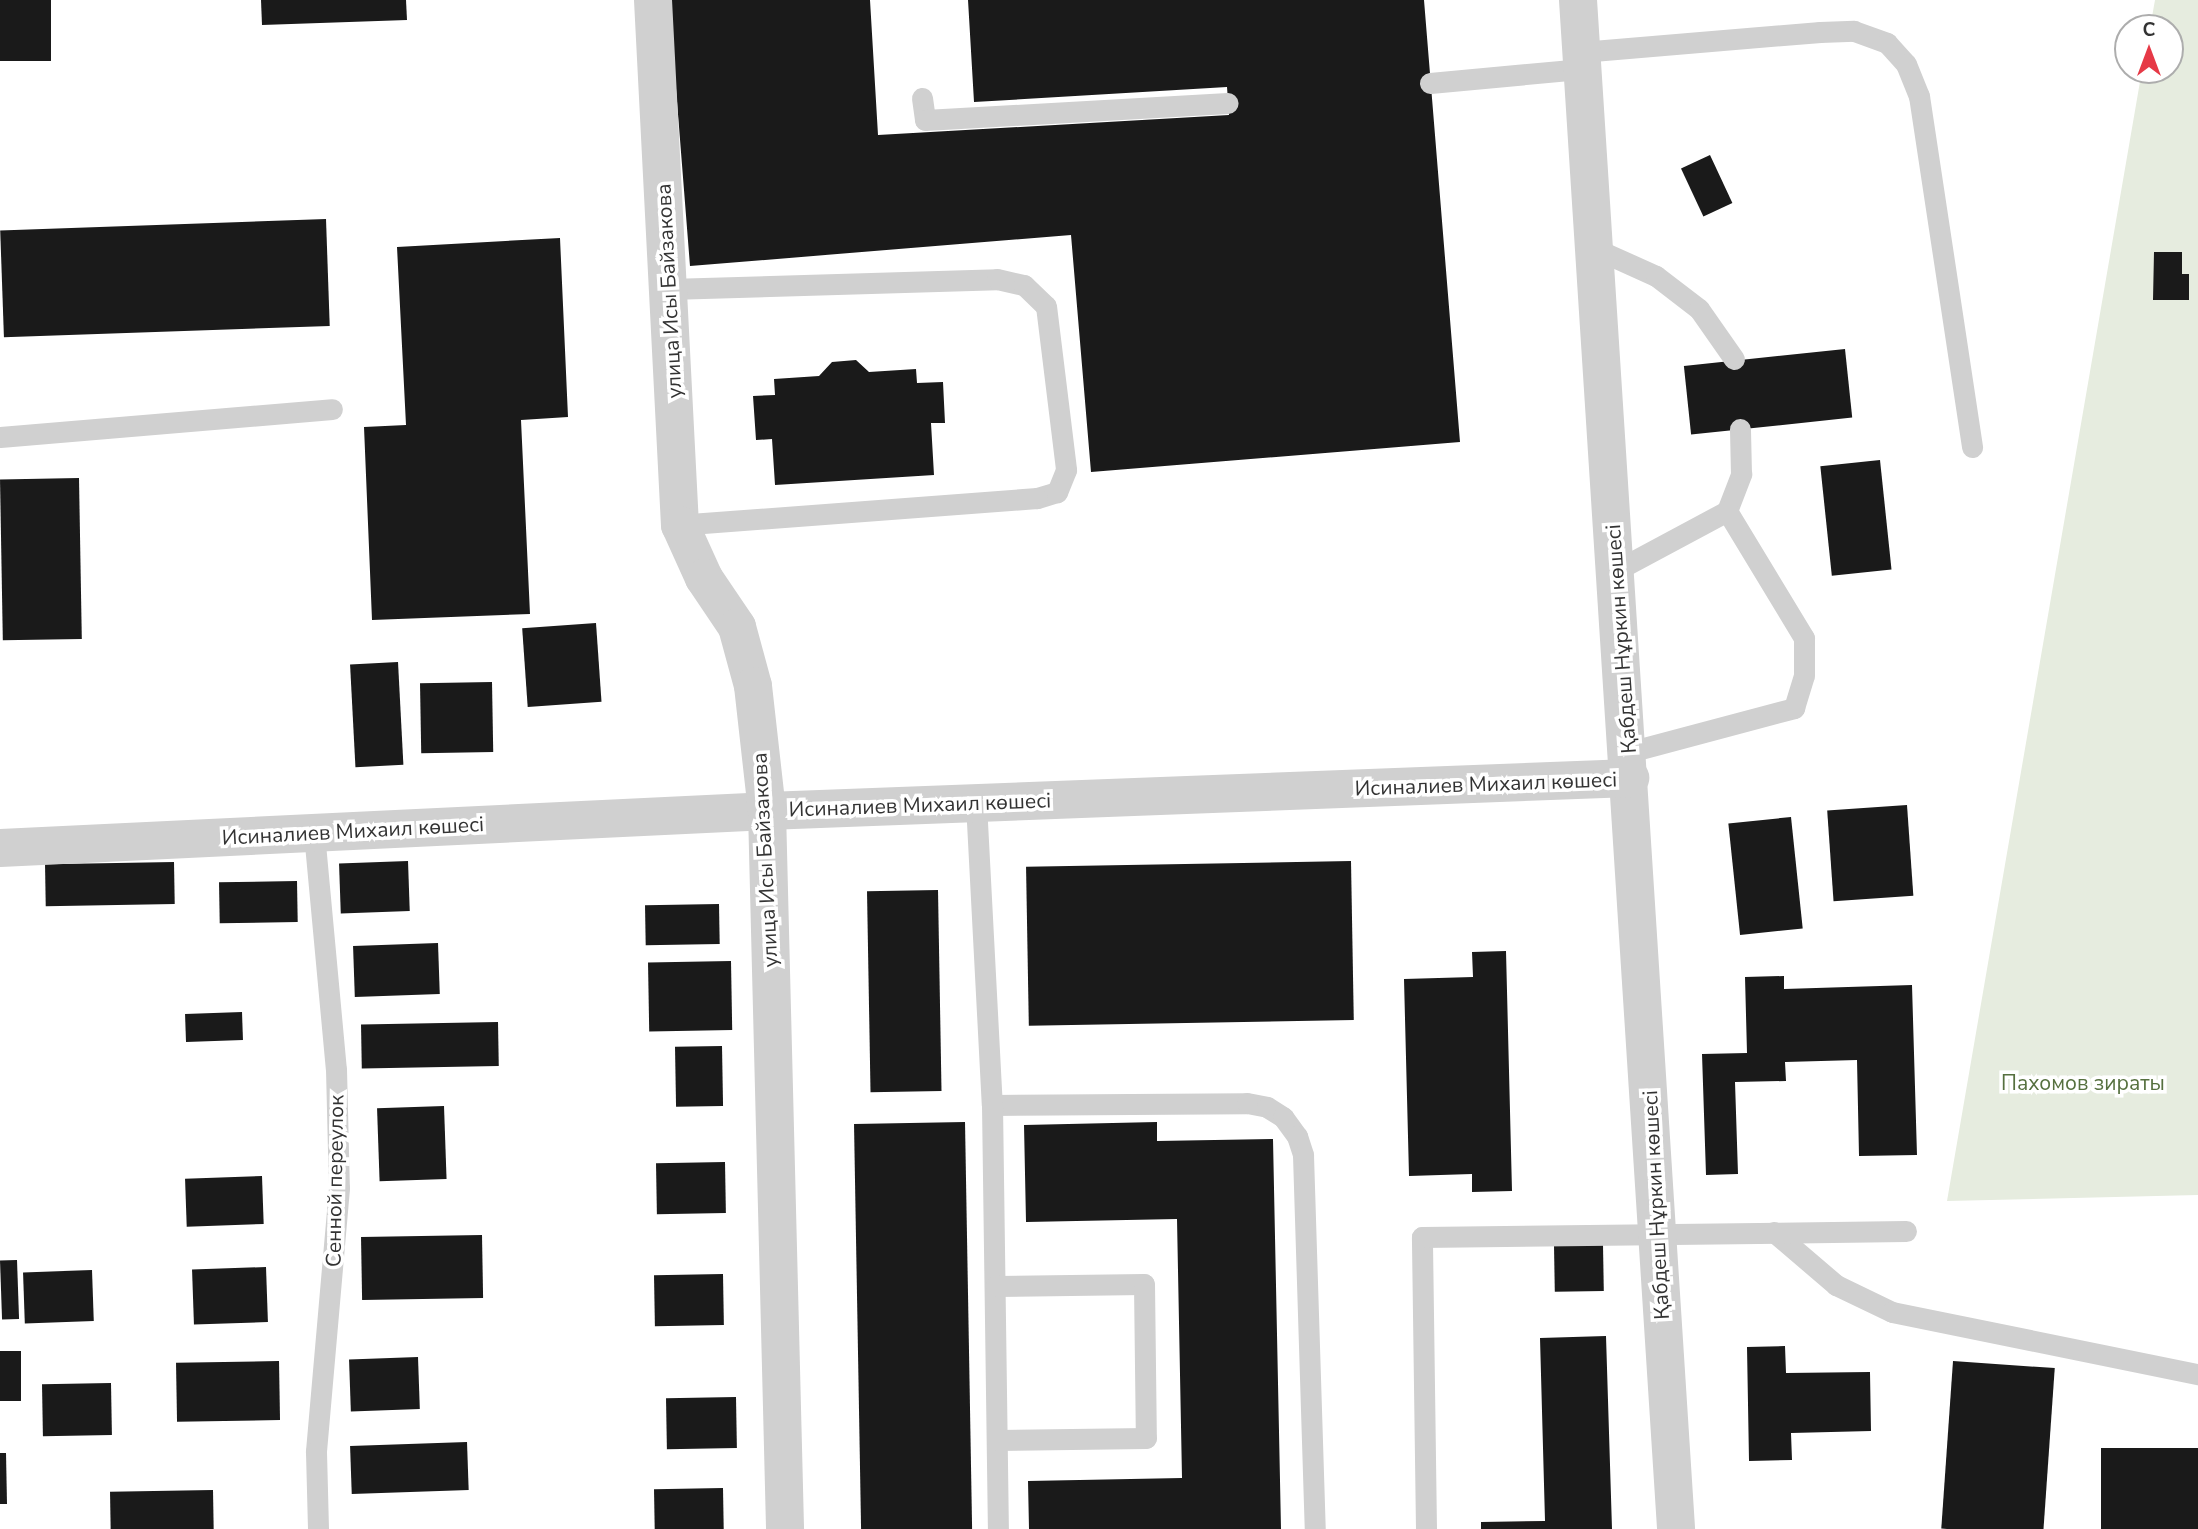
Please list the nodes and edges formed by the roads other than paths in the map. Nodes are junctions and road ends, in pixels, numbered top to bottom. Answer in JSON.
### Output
{"nodes":[{"id":1,"x":653,"y":0,"type":"edge"},
{"id":2,"x":1577,"y":0,"type":"edge"},
{"id":3,"x":1582,"y":60,"type":"junction"},
{"id":4,"x":1430,"y":83,"type":"dead end"},
{"id":5,"x":922,"y":98,"type":"dead end"},
{"id":6,"x":1228,"y":103,"type":"dead end"},
{"id":7,"x":1596,"y":248,"type":"junction"},
{"id":8,"x":669,"y":289,"type":"junction"},
{"id":9,"x":1734,"y":359,"type":"dead end"},
{"id":10,"x":332,"y":409,"type":"dead end"},
{"id":11,"x":1741,"y":429,"type":"dead end"},
{"id":12,"x":0,"y":438,"type":"edge"},
{"id":13,"x":1972,"y":447,"type":"dead end"},
{"id":14,"x":1727,"y":512,"type":"junction"},
{"id":15,"x":680,"y":525,"type":"junction"},
{"id":16,"x":1617,"y":570,"type":"junction"},
{"id":17,"x":1629,"y":765,"type":"junction"},
{"id":18,"x":976,"y":803,"type":"junction"},
{"id":19,"x":767,"y":811,"type":"junction"},
{"id":20,"x":314,"y":833,"type":"junction"},
{"id":21,"x":0,"y":848,"type":"edge"},
{"id":22,"x":992,"y":1104,"type":"junction"},
{"id":23,"x":1906,"y":1231,"type":"dead end"},
{"id":24,"x":1774,"y":1232,"type":"junction"},
{"id":25,"x":1657,"y":1233,"type":"junction"},
{"id":26,"x":996,"y":1286,"type":"junction"},
{"id":27,"x":2198,"y":1374,"type":"edge"},
{"id":28,"x":998,"y":1440,"type":"junction"},
{"id":29,"x":318,"y":1529,"type":"edge"},
{"id":30,"x":785,"y":1529,"type":"edge"},
{"id":31,"x":998,"y":1529,"type":"edge"},
{"id":32,"x":1315,"y":1529,"type":"edge"},
{"id":33,"x":1426,"y":1529,"type":"edge"},
{"id":34,"x":1676,"y":1529,"type":"edge"}],
"edges":[{"from":1,"to":8,"type":"street","name":"улица Исы Байзакова"},
{"from":2,"to":3,"type":"street","name":"Қабдеш Нұркин көшесі"},
{"from":3,"to":4,"type":"lane"},
{"from":3,"to":7,"type":"street","name":"Қабдеш Нұркин көшесі"},
{"from":3,"to":13,"type":"lane"},
{"from":5,"to":6,"type":"lane"},
{"from":7,"to":9,"type":"lane"},
{"from":7,"to":16,"type":"street","name":"Қабдеш Нұркин көшесі"},
{"from":8,"to":15,"type":"street","name":"улица Исы Байзакова"},
{"from":8,"to":15,"type":"lane"},
{"from":10,"to":12,"type":"lane"},
{"from":11,"to":14,"type":"lane"},
{"from":14,"to":16,"type":"lane"},
{"from":14,"to":17,"type":"lane"},
{"from":15,"to":19,"type":"street","name":"улица Исы Байзакова"},
{"from":16,"to":17,"type":"street","name":"Қабдеш Нұркин көшесі"},
{"from":17,"to":18,"type":"street","name":"Исиналиев Михаил көшесі"},
{"from":17,"to":25,"type":"street","name":"Қабдеш Нұркин көшесі"},
{"from":18,"to":19,"type":"street","name":"Исиналиев Михаил көшесі"},
{"from":18,"to":22,"type":"lane"},
{"from":19,"to":20,"type":"street","name":"Исиналиев Михаил көшесі"},
{"from":19,"to":30,"type":"street","name":"улица Исы Байзакова"},
{"from":20,"to":21,"type":"street","name":"Исиналиев Михаил көшесі"},
{"from":20,"to":29,"type":"lane","name":"Сенной переулок"},
{"from":22,"to":26,"type":"lane"},
{"from":22,"to":32,"type":"lane"},
{"from":23,"to":24,"type":"lane"},
{"from":24,"to":25,"type":"lane"},
{"from":24,"to":27,"type":"lane"},
{"from":25,"to":33,"type":"lane"},
{"from":25,"to":34,"type":"street","name":"Қабдеш Нұркин көшесі"},
{"from":26,"to":28,"type":"lane"},
{"from":26,"to":28,"type":"lane"},
{"from":28,"to":31,"type":"lane"}]}
